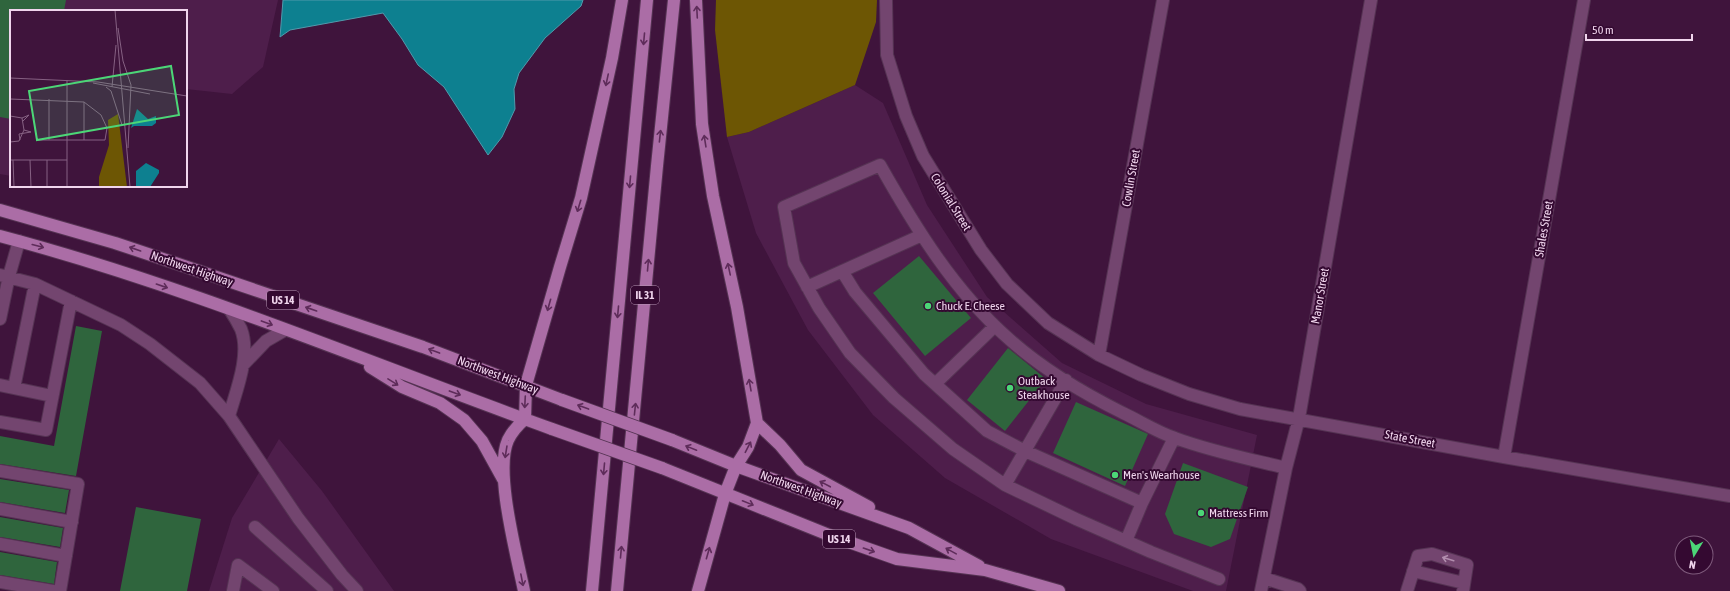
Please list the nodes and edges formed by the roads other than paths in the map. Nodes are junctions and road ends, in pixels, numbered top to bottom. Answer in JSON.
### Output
{"nodes":[{"id":1,"x":622,"y":0,"type":"edge"},
{"id":2,"x":647,"y":0,"type":"edge"},
{"id":3,"x":674,"y":0,"type":"edge"},
{"id":4,"x":696,"y":0,"type":"edge"},
{"id":5,"x":886,"y":0,"type":"edge"},
{"id":6,"x":1163,"y":0,"type":"edge"},
{"id":7,"x":1371,"y":0,"type":"edge"},
{"id":8,"x":1584,"y":0,"type":"edge"},
{"id":9,"x":0,"y":210,"type":"edge"},
{"id":10,"x":922,"y":235,"type":"junction"},
{"id":11,"x":0,"y":236,"type":"edge"},
{"id":12,"x":19,"y":241,"type":"junction"},
{"id":13,"x":842,"y":271,"type":"junction"},
{"id":14,"x":4,"y":275,"type":"edge"},
{"id":15,"x":35,"y":284,"type":"junction"},
{"id":16,"x":807,"y":287,"type":"junction"},
{"id":17,"x":71,"y":301,"type":"junction"},
{"id":18,"x":230,"y":310,"type":"junction"},
{"id":19,"x":0,"y":319,"type":"edge"},
{"id":20,"x":995,"y":326,"type":"junction"},
{"id":21,"x":285,"y":330,"type":"junction"},
{"id":22,"x":348,"y":354,"type":"junction"},
{"id":23,"x":1099,"y":355,"type":"junction"},
{"id":24,"x":243,"y":366,"type":"junction"},
{"id":25,"x":1066,"y":380,"type":"junction"},
{"id":26,"x":936,"y":384,"type":"junction"},
{"id":27,"x":0,"y":385,"type":"edge"},
{"id":28,"x":526,"y":386,"type":"junction"},
{"id":29,"x":14,"y":388,"type":"junction"},
{"id":30,"x":52,"y":396,"type":"junction"},
{"id":31,"x":229,"y":416,"type":"junction"},
{"id":32,"x":1299,"y":418,"type":"junction"},
{"id":33,"x":524,"y":419,"type":"junction"},
{"id":34,"x":0,"y":422,"type":"edge"},
{"id":35,"x":757,"y":423,"type":"junction"},
{"id":36,"x":1174,"y":438,"type":"junction"},
{"id":37,"x":1025,"y":451,"type":"junction"},
{"id":38,"x":1504,"y":457,"type":"junction"},
{"id":39,"x":736,"y":466,"type":"junction"},
{"id":40,"x":1286,"y":468,"type":"junction"},
{"id":41,"x":0,"y":471,"type":"edge"},
{"id":42,"x":504,"y":481,"type":"junction"},
{"id":43,"x":1005,"y":484,"type":"junction"},
{"id":44,"x":725,"y":494,"type":"junction"},
{"id":45,"x":1730,"y":496,"type":"edge"},
{"id":46,"x":1142,"y":503,"type":"junction"},
{"id":47,"x":0,"y":509,"type":"edge"},
{"id":48,"x":72,"y":522,"type":"junction"},
{"id":49,"x":255,"y":527,"type":"dead end"},
{"id":50,"x":909,"y":528,"type":"junction"},
{"id":51,"x":1126,"y":541,"type":"junction"},
{"id":52,"x":0,"y":544,"type":"edge"},
{"id":53,"x":66,"y":556,"type":"junction"},
{"id":54,"x":985,"y":570,"type":"junction"},
{"id":55,"x":1413,"y":572,"type":"junction"},
{"id":56,"x":1264,"y":578,"type":"junction"},
{"id":57,"x":1219,"y":579,"type":"dead end"},
{"id":58,"x":0,"y":582,"type":"edge"},
{"id":59,"x":1464,"y":587,"type":"edge"},
{"id":60,"x":53,"y":591,"type":"edge"},
{"id":61,"x":60,"y":591,"type":"edge"},
{"id":62,"x":233,"y":591,"type":"edge"},
{"id":63,"x":273,"y":591,"type":"edge"},
{"id":64,"x":327,"y":591,"type":"edge"},
{"id":65,"x":357,"y":591,"type":"edge"},
{"id":66,"x":524,"y":591,"type":"edge"},
{"id":67,"x":592,"y":591,"type":"edge"},
{"id":68,"x":617,"y":591,"type":"edge"},
{"id":69,"x":698,"y":591,"type":"edge"},
{"id":70,"x":1059,"y":591,"type":"edge"},
{"id":71,"x":1261,"y":591,"type":"edge"},
{"id":72,"x":1300,"y":591,"type":"edge"},
{"id":73,"x":1407,"y":591,"type":"edge"}],
"edges":[{"from":1,"to":28,"type":"main road","one_way":true},
{"from":2,"to":67,"type":"main road","number":"IL 31","one_way":true},
{"from":68,"to":3,"type":"main road","number":"IL 31","one_way":true},
{"from":35,"to":4,"type":"main road","one_way":true},
{"from":5,"to":23,"type":"street","name":"Colonial Street"},
{"from":6,"to":23,"type":"street","name":"Cowlin Street"},
{"from":7,"to":32,"type":"street","name":"Manor Street"},
{"from":8,"to":38,"type":"street","name":"Shales Street"},
{"from":28,"to":9,"type":"main road","name":"Northwest Highway","number":"US 14","one_way":true},
{"from":10,"to":13,"type":"street"},
{"from":10,"to":16,"type":"street"},
{"from":10,"to":20,"type":"street"},
{"from":11,"to":12,"type":"main road","name":"Northwest Highway","number":"US 14"},
{"from":12,"to":14,"type":"street"},
{"from":12,"to":18,"type":"main road","name":"Northwest Highway","number":"US 14","one_way":true},
{"from":13,"to":16,"type":"street"},
{"from":13,"to":26,"type":"street"},
{"from":14,"to":15,"type":"street"},
{"from":14,"to":19,"type":"street"},
{"from":15,"to":17,"type":"street"},
{"from":15,"to":29,"type":"street"},
{"from":16,"to":43,"type":"street"},
{"from":17,"to":30,"type":"street"},
{"from":17,"to":31,"type":"street"},
{"from":18,"to":21,"type":"main road","name":"Northwest Highway","number":"US 14","one_way":true},
{"from":18,"to":24,"type":"street"},
{"from":20,"to":25,"type":"street"},
{"from":20,"to":26,"type":"street"},
{"from":21,"to":22,"type":"main road","name":"Northwest Highway","number":"US 14"},
{"from":21,"to":24,"type":"street"},
{"from":22,"to":33,"type":"main road","name":"Northwest Highway","number":"US 14","one_way":true},
{"from":22,"to":42,"type":"main road","one_way":true},
{"from":23,"to":32,"type":"street","name":"State Street"},
{"from":24,"to":31,"type":"street"},
{"from":25,"to":36,"type":"street"},
{"from":25,"to":37,"type":"street"},
{"from":26,"to":37,"type":"street"},
{"from":27,"to":29,"type":"street"},
{"from":28,"to":33,"type":"main road","one_way":true},
{"from":39,"to":28,"type":"main road","name":"Northwest Highway","number":"US 14","one_way":true,"bridge":true},
{"from":29,"to":30,"type":"street"},
{"from":30,"to":34,"type":"street"},
{"from":31,"to":65,"type":"street"},
{"from":32,"to":38,"type":"street","name":"State Street"},
{"from":32,"to":40,"type":"street","name":"Manor Street"},
{"from":33,"to":42,"type":"main road","one_way":true},
{"from":33,"to":44,"type":"main road","name":"Northwest Highway","number":"US 14","bridge":true},
{"from":39,"to":35,"type":"main road","one_way":true},
{"from":50,"to":35,"type":"main road","one_way":true},
{"from":36,"to":40,"type":"street"},
{"from":36,"to":46,"type":"street"},
{"from":37,"to":43,"type":"street"},
{"from":37,"to":46,"type":"street"},
{"from":38,"to":45,"type":"street","name":"State Street"},
{"from":39,"to":44,"type":"main road"},
{"from":39,"to":50,"type":"main road","name":"Northwest Highway","number":"US 14"},
{"from":40,"to":56,"type":"street","name":"Manor Street"},
{"from":41,"to":48,"type":"street"},
{"from":42,"to":66,"type":"main road","one_way":true},
{"from":43,"to":51,"type":"street"},
{"from":44,"to":54,"type":"main road","name":"Northwest Highway","number":"US 14","one_way":true},
{"from":69,"to":44,"type":"main road","one_way":true},
{"from":46,"to":51,"type":"street"},
{"from":47,"to":48,"type":"street"},
{"from":48,"to":53,"type":"street"},
{"from":49,"to":64,"type":"street"},
{"from":54,"to":50,"type":"main road","name":"Northwest Highway","number":"US 14","one_way":true},
{"from":51,"to":57,"type":"street"},
{"from":52,"to":53,"type":"street"},
{"from":53,"to":61,"type":"street"},
{"from":54,"to":70,"type":"main road","name":"Northwest Highway","number":"US 14"},
{"from":55,"to":59,"type":"street"},
{"from":59,"to":55,"type":"street","one_way":true},
{"from":55,"to":73,"type":"street"},
{"from":56,"to":71,"type":"street","name":"Manor Street"},
{"from":56,"to":72,"type":"street"},
{"from":58,"to":60,"type":"street"},
{"from":62,"to":63,"type":"street"}]}
